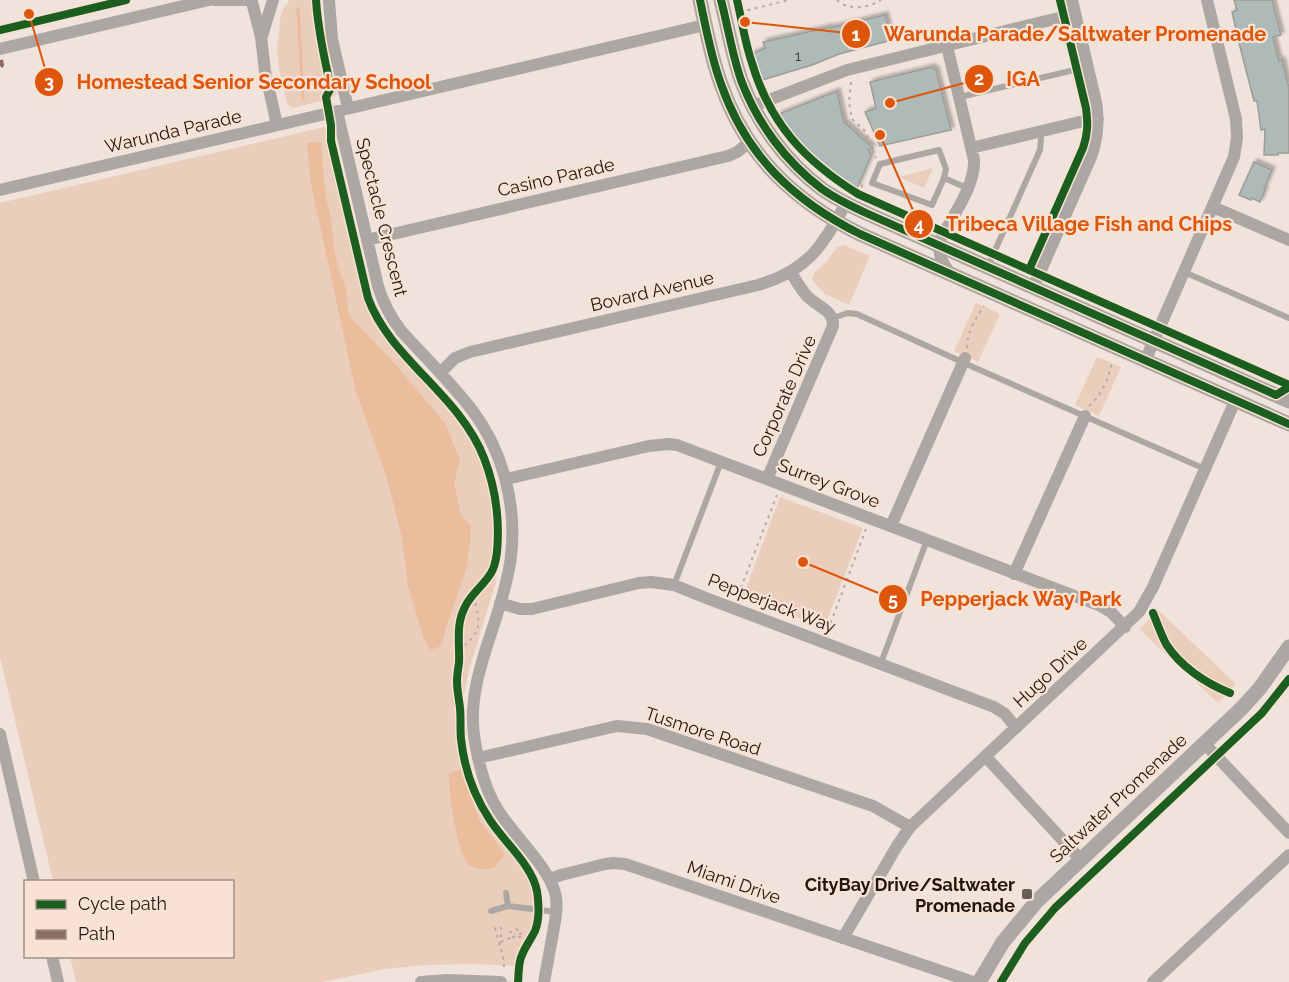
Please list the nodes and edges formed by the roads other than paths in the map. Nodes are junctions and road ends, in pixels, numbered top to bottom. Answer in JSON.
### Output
{"nodes":[{"id":1,"x":209,"y":0,"type":"edge"},
{"id":2,"x":214,"y":0,"type":"edge"},
{"id":3,"x":272,"y":0,"type":"edge"},
{"id":4,"x":330,"y":0,"type":"edge"},
{"id":5,"x":700,"y":0,"type":"edge"},
{"id":6,"x":721,"y":0,"type":"edge"},
{"id":7,"x":1072,"y":0,"type":"edge"},
{"id":8,"x":1207,"y":0,"type":"edge"},
{"id":9,"x":249,"y":1,"type":"edge"},
{"id":10,"x":1075,"y":14,"type":"junction"},
{"id":11,"x":705,"y":25,"type":"junction"},
{"id":12,"x":261,"y":37,"type":"junction"},
{"id":13,"x":947,"y":46,"type":"junction"},
{"id":14,"x":0,"y":49,"type":"edge"},
{"id":15,"x":1087,"y":67,"type":"junction"},
{"id":16,"x":959,"y":97,"type":"junction"},
{"id":17,"x":753,"y":106,"type":"junction"},
{"id":18,"x":343,"y":110,"type":"junction"},
{"id":19,"x":1098,"y":118,"type":"junction"},
{"id":20,"x":277,"y":125,"type":"junction"},
{"id":21,"x":1040,"y":132,"type":"junction"},
{"id":22,"x":750,"y":142,"type":"junction"},
{"id":23,"x":971,"y":148,"type":"junction"},
{"id":24,"x":944,"y":177,"type":"junction"},
{"id":25,"x":967,"y":188,"type":"junction"},
{"id":26,"x":0,"y":190,"type":"edge"},
{"id":27,"x":851,"y":196,"type":"junction"},
{"id":28,"x":1214,"y":207,"type":"junction"},
{"id":29,"x":836,"y":222,"type":"junction"},
{"id":30,"x":367,"y":240,"type":"junction"},
{"id":31,"x":1289,"y":240,"type":"edge"},
{"id":32,"x":943,"y":248,"type":"junction"},
{"id":33,"x":987,"y":267,"type":"junction"},
{"id":34,"x":791,"y":272,"type":"junction"},
{"id":35,"x":1184,"y":272,"type":"junction"},
{"id":36,"x":951,"y":275,"type":"junction"},
{"id":37,"x":1033,"y":288,"type":"junction"},
{"id":38,"x":833,"y":318,"type":"junction"},
{"id":39,"x":1289,"y":318,"type":"edge"},
{"id":40,"x":1154,"y":340,"type":"junction"},
{"id":41,"x":965,"y":358,"type":"junction"},
{"id":42,"x":1145,"y":361,"type":"junction"},
{"id":43,"x":440,"y":373,"type":"junction"},
{"id":44,"x":1235,"y":401,"type":"junction"},
{"id":45,"x":1289,"y":401,"type":"edge"},
{"id":46,"x":1086,"y":412,"type":"junction"},
{"id":47,"x":1289,"y":424,"type":"edge"},
{"id":48,"x":721,"y":461,"type":"junction"},
{"id":49,"x":1205,"y":469,"type":"junction"},
{"id":50,"x":506,"y":479,"type":"junction"},
{"id":51,"x":767,"y":479,"type":"junction"},
{"id":52,"x":891,"y":526,"type":"junction"},
{"id":53,"x":928,"y":540,"type":"junction"},
{"id":54,"x":1014,"y":574,"type":"junction"},
{"id":55,"x":674,"y":585,"type":"junction"},
{"id":56,"x":500,"y":603,"type":"junction"},
{"id":57,"x":1125,"y":627,"type":"junction"},
{"id":58,"x":1289,"y":647,"type":"edge"},
{"id":59,"x":881,"y":663,"type":"junction"},
{"id":60,"x":1016,"y":728,"type":"junction"},
{"id":61,"x":0,"y":734,"type":"edge"},
{"id":62,"x":1204,"y":743,"type":"junction"},
{"id":63,"x":986,"y":756,"type":"junction"},
{"id":64,"x":478,"y":758,"type":"junction"},
{"id":65,"x":910,"y":827,"type":"junction"},
{"id":66,"x":1289,"y":833,"type":"edge"},
{"id":67,"x":1289,"y":855,"type":"edge"},
{"id":68,"x":1081,"y":860,"type":"junction"},
{"id":69,"x":550,"y":879,"type":"junction"},
{"id":70,"x":34,"y":880,"type":"edge"},
{"id":71,"x":506,"y":893,"type":"dead end"},
{"id":72,"x":508,"y":906,"type":"junction"},
{"id":73,"x":491,"y":911,"type":"dead end"},
{"id":74,"x":556,"y":912,"type":"junction"},
{"id":75,"x":843,"y":938,"type":"junction"},
{"id":76,"x":52,"y":958,"type":"edge"},
{"id":77,"x":1160,"y":980,"type":"edge"},
{"id":78,"x":58,"y":982,"type":"edge"},
{"id":79,"x":421,"y":982,"type":"edge"},
{"id":80,"x":501,"y":982,"type":"edge"},
{"id":81,"x":544,"y":982,"type":"edge"},
{"id":82,"x":973,"y":982,"type":"edge"},
{"id":83,"x":979,"y":982,"type":"edge"}],
"edges":[{"from":1,"to":14,"type":"street"},
{"from":2,"to":9,"type":"street"},
{"from":3,"to":9,"type":"street"},
{"from":3,"to":12,"type":"street"},
{"from":4,"to":18,"type":"street","name":"Spectacle Crescent"},
{"from":5,"to":11,"type":"street"},
{"from":6,"to":17,"type":"street"},
{"from":7,"to":10,"type":"street"},
{"from":8,"to":28,"type":"street"},
{"from":9,"to":12,"type":"street"},
{"from":10,"to":13,"type":"street"},
{"from":10,"to":15,"type":"street"},
{"from":11,"to":18,"type":"street","name":"Warunda Parade"},
{"from":11,"to":22,"type":"street"},
{"from":12,"to":20,"type":"street"},
{"from":13,"to":16,"type":"street"},
{"from":13,"to":17,"type":"street"},
{"from":15,"to":16,"type":"lane"},
{"from":15,"to":19,"type":"street"},
{"from":16,"to":23,"type":"street"},
{"from":17,"to":27,"type":"street"},
{"from":18,"to":20,"type":"street","name":"Warunda Parade"},
{"from":18,"to":30,"type":"street","name":"Spectacle Crescent"},
{"from":19,"to":21,"type":"street"},
{"from":19,"to":37,"type":"street"},
{"from":20,"to":26,"type":"street","name":"Warunda Parade"},
{"from":21,"to":23,"type":"street"},
{"from":21,"to":33,"type":"lane"},
{"from":22,"to":29,"type":"street"},
{"from":22,"to":30,"type":"street","name":"Casino Parade"},
{"from":23,"to":25,"type":"street"},
{"from":24,"to":24,"type":"lane"},
{"from":24,"to":25,"type":"lane"},
{"from":25,"to":32,"type":"street"},
{"from":27,"to":29,"type":"street","name":"Bovard Avenue"},
{"from":27,"to":32,"type":"street"},
{"from":28,"to":31,"type":"street"},
{"from":28,"to":35,"type":"street"},
{"from":29,"to":34,"type":"street","name":"Bovard Avenue"},
{"from":29,"to":36,"type":"street"},
{"from":30,"to":43,"type":"street","name":"Spectacle Crescent"},
{"from":32,"to":33,"type":"street"},
{"from":32,"to":36,"type":"street"},
{"from":33,"to":37,"type":"street"},
{"from":34,"to":38,"type":"street","name":"Corporate Drive"},
{"from":34,"to":43,"type":"street","name":"Bovard Avenue"},
{"from":35,"to":39,"type":"lane"},
{"from":35,"to":40,"type":"street"},
{"from":36,"to":42,"type":"street"},
{"from":37,"to":40,"type":"street"},
{"from":38,"to":41,"type":"lane"},
{"from":38,"to":51,"type":"street","name":"Corporate Drive"},
{"from":40,"to":42,"type":"street"},
{"from":40,"to":45,"type":"street"},
{"from":41,"to":46,"type":"lane"},
{"from":41,"to":52,"type":"street"},
{"from":42,"to":44,"type":"street"},
{"from":43,"to":50,"type":"street","name":"Spectacle Crescent"},
{"from":44,"to":47,"type":"street"},
{"from":44,"to":49,"type":"street","name":"Hugo Drive"},
{"from":46,"to":49,"type":"lane"},
{"from":46,"to":54,"type":"street"},
{"from":48,"to":50,"type":"street","name":"Surrey Grove"},
{"from":48,"to":51,"type":"street","name":"Surrey Grove"},
{"from":48,"to":55,"type":"lane"},
{"from":49,"to":57,"type":"street","name":"Hugo Drive"},
{"from":50,"to":56,"type":"street","name":"Spectacle Crescent"},
{"from":51,"to":52,"type":"street","name":"Surrey Grove"},
{"from":52,"to":53,"type":"street","name":"Surrey Grove"},
{"from":53,"to":54,"type":"street","name":"Surrey Grove"},
{"from":53,"to":59,"type":"lane"},
{"from":54,"to":57,"type":"street","name":"Surrey Grove"},
{"from":55,"to":56,"type":"street","name":"Pepperjack Way"},
{"from":55,"to":59,"type":"street","name":"Pepperjack Way"},
{"from":56,"to":64,"type":"street","name":"Spectacle Crescent"},
{"from":57,"to":60,"type":"street","name":"Hugo Drive"},
{"from":58,"to":62,"type":"street","name":"Saltwater Promenade"},
{"from":59,"to":60,"type":"street","name":"Pepperjack Way"},
{"from":60,"to":63,"type":"street","name":"Hugo Drive"},
{"from":61,"to":70,"type":"street"},
{"from":62,"to":66,"type":"street"},
{"from":62,"to":68,"type":"street","name":"Saltwater Promenade"},
{"from":63,"to":65,"type":"street","name":"Hugo Drive"},
{"from":63,"to":68,"type":"street"},
{"from":64,"to":65,"type":"street","name":"Tusmore Road"},
{"from":64,"to":69,"type":"street","name":"Spectacle Crescent"},
{"from":65,"to":75,"type":"street","name":"Hugo Drive"},
{"from":67,"to":77,"type":"street"},
{"from":68,"to":83,"type":"street","name":"Saltwater Promenade"},
{"from":69,"to":74,"type":"street","name":"Spectacle Crescent"},
{"from":69,"to":75,"type":"street","name":"Miami Drive"},
{"from":71,"to":72,"type":"lane"},
{"from":72,"to":73,"type":"lane"},
{"from":72,"to":74,"type":"lane"},
{"from":74,"to":81,"type":"street","name":"Spectacle Crescent"},
{"from":75,"to":82,"type":"street","name":"Miami Drive"},
{"from":76,"to":78,"type":"street"},
{"from":79,"to":80,"type":"street"}]}
